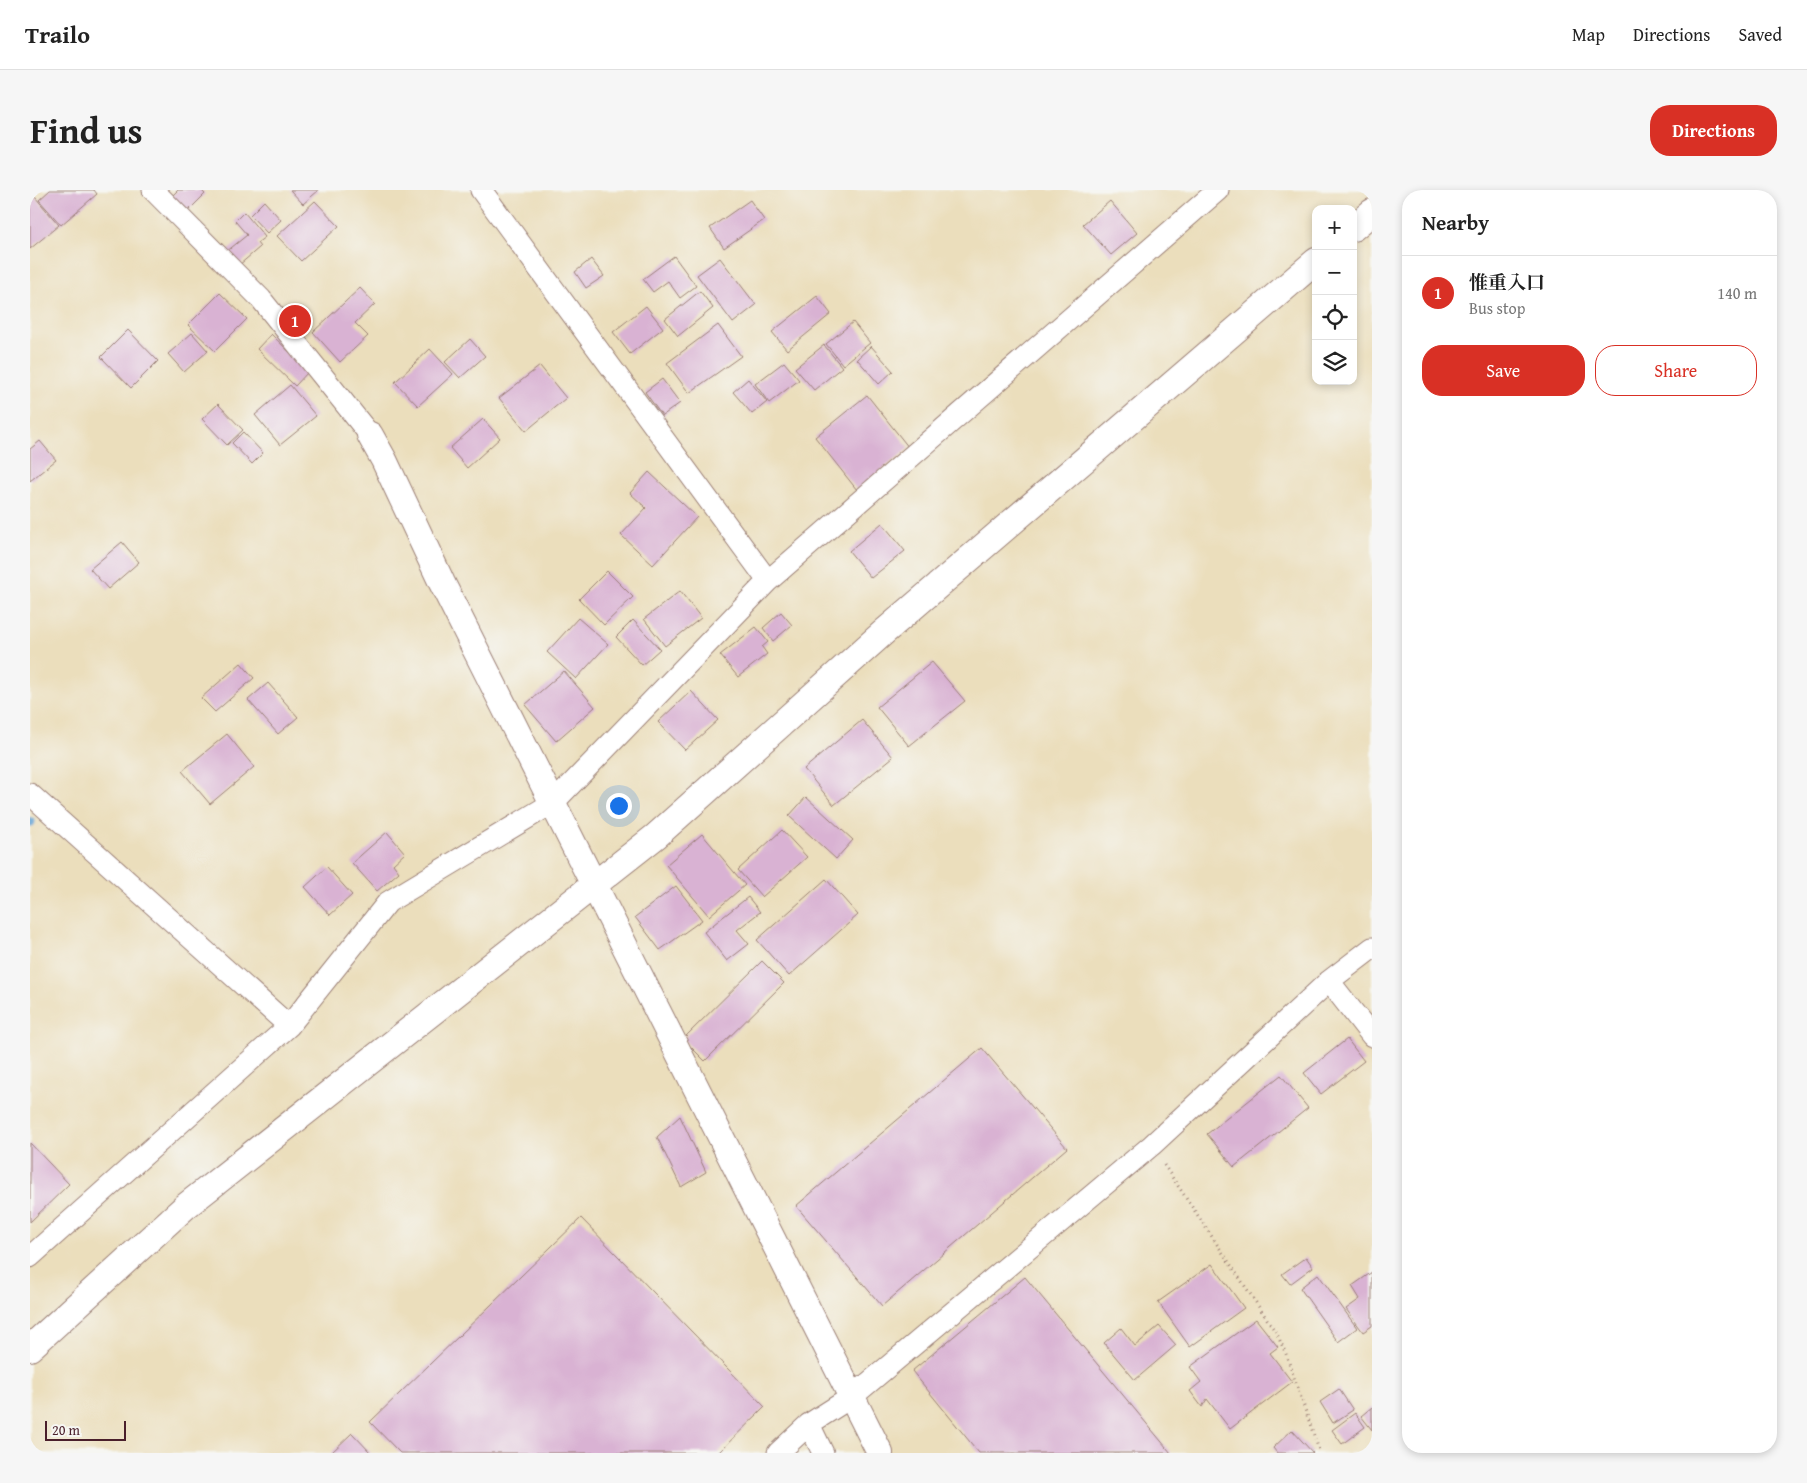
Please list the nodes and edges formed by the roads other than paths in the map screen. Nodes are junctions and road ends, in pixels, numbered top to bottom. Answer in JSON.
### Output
{"nodes":[{"id":1,"x":153,"y":190,"type":"edge"},
{"id":2,"x":481,"y":190,"type":"edge"},
{"id":3,"x":1218,"y":190,"type":"edge"},
{"id":4,"x":1372,"y":212,"type":"edge"},
{"id":5,"x":1357,"y":225,"type":"edge"},
{"id":6,"x":1312,"y":264,"type":"edge"},
{"id":7,"x":370,"y":435,"type":"joint"},
{"id":8,"x":768,"y":580,"type":"junction"},
{"id":9,"x":30,"y":794,"type":"edge"},
{"id":10,"x":554,"y":802,"type":"junction"},
{"id":11,"x":595,"y":885,"type":"junction"},
{"id":12,"x":1372,"y":948,"type":"edge"},
{"id":13,"x":1330,"y":981,"type":"junction"},
{"id":14,"x":289,"y":1026,"type":"junction"},
{"id":15,"x":1372,"y":1036,"type":"edge"},
{"id":16,"x":30,"y":1257,"type":"edge"},
{"id":17,"x":30,"y":1348,"type":"edge"},
{"id":18,"x":853,"y":1396,"type":"junction"},
{"id":19,"x":808,"y":1424,"type":"junction"},
{"id":20,"x":778,"y":1453,"type":"edge"},
{"id":21,"x":823,"y":1453,"type":"edge"},
{"id":22,"x":880,"y":1453,"type":"edge"}],
"edges":[{"from":1,"to":7,"type":"street"},
{"from":2,"to":8,"type":"street"},
{"from":3,"to":8,"type":"street"},
{"from":4,"to":5,"type":"street"},
{"from":6,"to":11,"type":"street"},
{"from":7,"to":10,"type":"street"},
{"from":8,"to":10,"type":"street"},
{"from":9,"to":14,"type":"street"},
{"from":10,"to":11,"type":"street"},
{"from":10,"to":14,"type":"street"},
{"from":11,"to":17,"type":"street"},
{"from":11,"to":18,"type":"street"},
{"from":12,"to":13,"type":"street"},
{"from":13,"to":15,"type":"street"},
{"from":13,"to":18,"type":"street"},
{"from":14,"to":16,"type":"street"},
{"from":18,"to":19,"type":"street"},
{"from":18,"to":22,"type":"street"},
{"from":19,"to":20,"type":"street"},
{"from":19,"to":21,"type":"street"}]}
